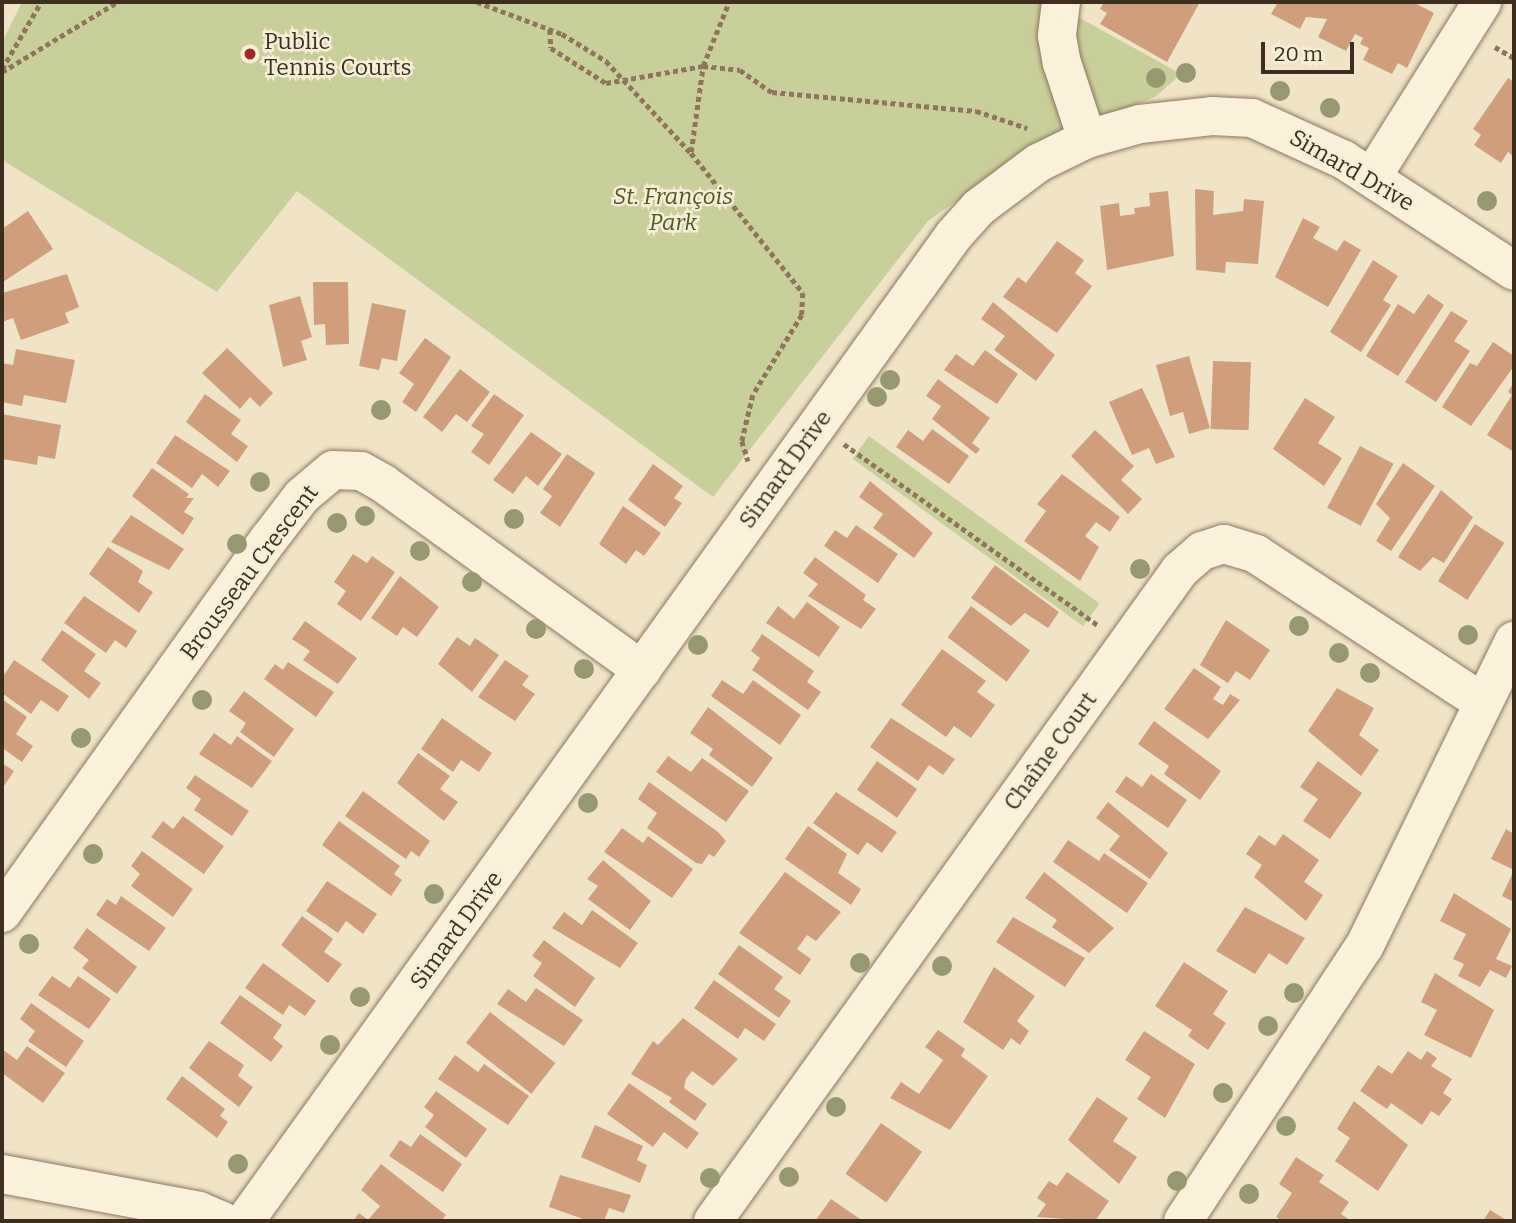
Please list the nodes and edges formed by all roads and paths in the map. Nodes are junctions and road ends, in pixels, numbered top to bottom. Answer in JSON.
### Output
{"nodes":[{"id":1,"x":41,"y":2,"type":"edge"},
{"id":2,"x":117,"y":2,"type":"edge"},
{"id":3,"x":477,"y":2,"type":"edge"},
{"id":4,"x":729,"y":2,"type":"edge"},
{"id":5,"x":1061,"y":2,"type":"edge"},
{"id":6,"x":1482,"y":2,"type":"edge"},
{"id":7,"x":550,"y":30,"type":"junction"},
{"id":8,"x":702,"y":66,"type":"junction"},
{"id":9,"x":2,"y":70,"type":"edge"},
{"id":10,"x":623,"y":79,"type":"junction"},
{"id":11,"x":1087,"y":139,"type":"junction"},
{"id":12,"x":691,"y":153,"type":"junction"},
{"id":13,"x":1038,"y":163,"type":"junction"},
{"id":14,"x":1372,"y":177,"type":"junction"},
{"id":15,"x":1514,"y":271,"type":"edge"},
{"id":16,"x":817,"y":425,"type":"junction"},
{"id":17,"x":766,"y":495,"type":"junction"},
{"id":18,"x":1514,"y":641,"type":"edge"},
{"id":19,"x":1124,"y":647,"type":"junction"},
{"id":20,"x":642,"y":670,"type":"junction"},
{"id":21,"x":1482,"y":702,"type":"junction"},
{"id":22,"x":2,"y":913,"type":"edge"},
{"id":23,"x":2,"y":1174,"type":"edge"},
{"id":24,"x":222,"y":1221,"type":"edge"},
{"id":25,"x":245,"y":1221,"type":"edge"},
{"id":26,"x":713,"y":1221,"type":"edge"},
{"id":27,"x":1183,"y":1221,"type":"edge"}],
"edges":[{"from":1,"to":9,"type":"path"},
{"from":2,"to":9,"type":"path"},
{"from":3,"to":7,"type":"path"},
{"from":4,"to":8,"type":"path"},
{"from":5,"to":11,"type":"street"},
{"from":6,"to":14,"type":"street"},
{"from":7,"to":10,"type":"path"},
{"from":7,"to":10,"type":"path"},
{"from":8,"to":10,"type":"path"},
{"from":8,"to":12,"type":"path"},
{"from":8,"to":13,"type":"path"},
{"from":10,"to":12,"type":"path"},
{"from":11,"to":13,"type":"street","name":"Simard Drive"},
{"from":11,"to":14,"type":"street","name":"Simard Drive"},
{"from":12,"to":17,"type":"path"},
{"from":13,"to":16,"type":"street","name":"Simard Drive"},
{"from":14,"to":15,"type":"street","name":"Simard Drive"},
{"from":16,"to":17,"type":"street","name":"Simard Drive"},
{"from":16,"to":19,"type":"path"},
{"from":17,"to":20,"type":"street","name":"Simard Drive"},
{"from":18,"to":21,"type":"street"},
{"from":19,"to":21,"type":"street","name":"Chaîne Court"},
{"from":19,"to":26,"type":"street","name":"Chaîne Court"},
{"from":20,"to":22,"type":"street","name":"Brousseau Crescent"},
{"from":20,"to":25,"type":"street","name":"Simard Drive"},
{"from":21,"to":27,"type":"street"},
{"from":23,"to":24,"type":"street"}]}
